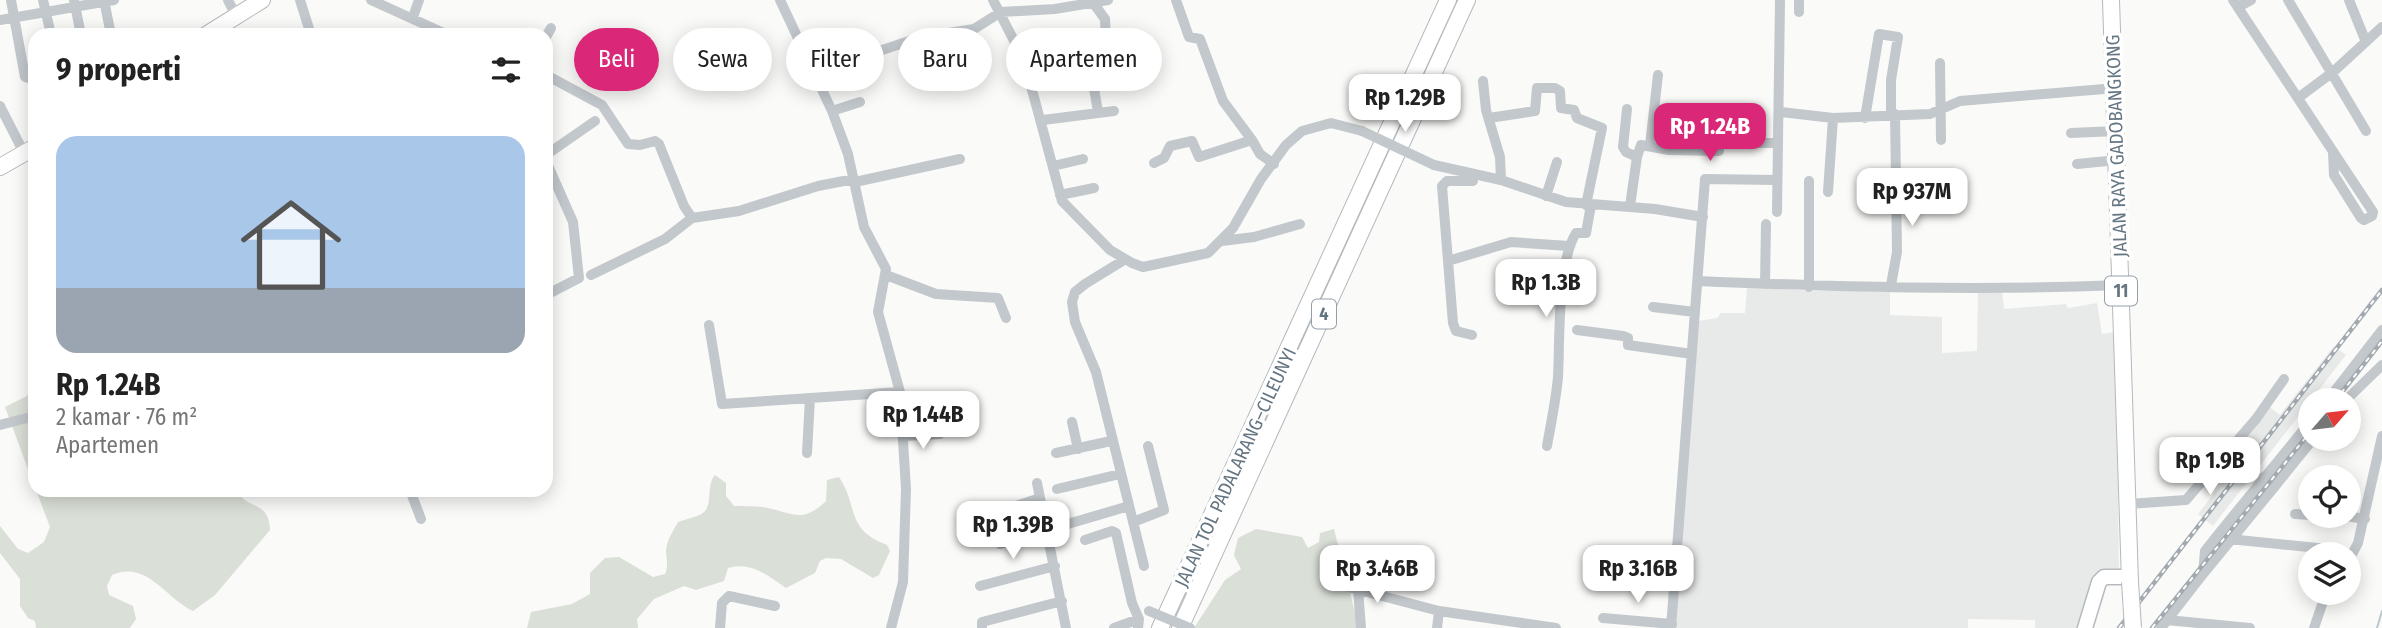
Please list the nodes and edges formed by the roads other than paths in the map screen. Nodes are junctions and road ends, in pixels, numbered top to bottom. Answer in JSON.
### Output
{"nodes":[{"id":1,"x":11,"y":0,"type":"edge"},
{"id":2,"x":228,"y":0,"type":"edge"},
{"id":3,"x":262,"y":0,"type":"edge"},
{"id":4,"x":300,"y":0,"type":"edge"},
{"id":5,"x":371,"y":0,"type":"edge"},
{"id":6,"x":419,"y":0,"type":"edge"},
{"id":7,"x":780,"y":0,"type":"edge"},
{"id":8,"x":993,"y":0,"type":"edge"},
{"id":9,"x":1108,"y":0,"type":"edge"},
{"id":10,"x":1177,"y":0,"type":"edge"},
{"id":11,"x":1448,"y":0,"type":"edge"},
{"id":12,"x":1467,"y":0,"type":"edge"},
{"id":13,"x":1780,"y":0,"type":"edge"},
{"id":14,"x":1799,"y":0,"type":"edge"},
{"id":15,"x":2111,"y":0,"type":"edge"},
{"id":16,"x":2250,"y":0,"type":"edge"},
{"id":17,"x":2288,"y":0,"type":"edge"},
{"id":18,"x":2349,"y":0,"type":"edge"},
{"id":19,"x":108,"y":1,"type":"edge"},
{"id":20,"x":2234,"y":2,"type":"edge"},
{"id":21,"x":75,"y":3,"type":"edge"},
{"id":22,"x":1094,"y":4,"type":"junction"},
{"id":23,"x":44,"y":6,"type":"edge"},
{"id":24,"x":1001,"y":12,"type":"junction"},
{"id":25,"x":1799,"y":12,"type":"dead end"},
{"id":26,"x":236,"y":16,"type":"junction"},
{"id":27,"x":413,"y":17,"type":"junction"},
{"id":28,"x":14,"y":18,"type":"junction"},
{"id":29,"x":0,"y":20,"type":"edge"},
{"id":30,"x":2382,"y":27,"type":"edge"},
{"id":31,"x":49,"y":28,"type":"edge"},
{"id":32,"x":80,"y":28,"type":"edge"},
{"id":33,"x":110,"y":28,"type":"edge"},
{"id":34,"x":217,"y":28,"type":"edge"},
{"id":35,"x":310,"y":28,"type":"edge"},
{"id":36,"x":434,"y":28,"type":"edge"},
{"id":37,"x":793,"y":28,"type":"edge"},
{"id":38,"x":1010,"y":28,"type":"edge"},
{"id":39,"x":1106,"y":28,"type":"edge"},
{"id":40,"x":2366,"y":42,"type":"junction"},
{"id":41,"x":884,"y":49,"type":"edge"},
{"id":42,"x":1940,"y":63,"type":"dead end"},
{"id":43,"x":2333,"y":72,"type":"junction"},
{"id":44,"x":1658,"y":75,"type":"dead end"},
{"id":45,"x":28,"y":78,"type":"edge"},
{"id":46,"x":553,"y":79,"type":"edge"},
{"id":47,"x":1483,"y":81,"type":"dead end"},
{"id":48,"x":2116,"y":88,"type":"junction"},
{"id":49,"x":823,"y":91,"type":"edge"},
{"id":50,"x":1034,"y":91,"type":"edge"},
{"id":51,"x":1095,"y":91,"type":"edge"},
{"id":52,"x":2298,"y":98,"type":"junction"},
{"id":53,"x":860,"y":102,"type":"dead end"},
{"id":54,"x":0,"y":106,"type":"edge"},
{"id":55,"x":1627,"y":109,"type":"dead end"},
{"id":56,"x":1942,"y":109,"type":"junction"},
{"id":57,"x":832,"y":111,"type":"junction"},
{"id":58,"x":1098,"y":111,"type":"junction"},
{"id":59,"x":1114,"y":111,"type":"dead end"},
{"id":60,"x":0,"y":112,"type":"edge"},
{"id":61,"x":1781,"y":112,"type":"junction"},
{"id":62,"x":1893,"y":114,"type":"junction"},
{"id":63,"x":1866,"y":117,"type":"junction"},
{"id":64,"x":1489,"y":118,"type":"junction"},
{"id":65,"x":1833,"y":118,"type":"junction"},
{"id":66,"x":1043,"y":120,"type":"junction"},
{"id":67,"x":595,"y":121,"type":"dead end"},
{"id":68,"x":2117,"y":131,"type":"junction"},
{"id":69,"x":2366,"y":131,"type":"dead end"},
{"id":70,"x":2071,"y":134,"type":"dead end"},
{"id":71,"x":1252,"y":140,"type":"junction"},
{"id":72,"x":1941,"y":140,"type":"dead end"},
{"id":73,"x":1731,"y":142,"type":"dead end"},
{"id":74,"x":1778,"y":143,"type":"junction"},
{"id":75,"x":1650,"y":145,"type":"junction"},
{"id":76,"x":553,"y":150,"type":"edge"},
{"id":77,"x":1719,"y":151,"type":"dead end"},
{"id":78,"x":26,"y":152,"type":"edge"},
{"id":79,"x":2333,"y":153,"type":"junction"},
{"id":80,"x":1637,"y":157,"type":"junction"},
{"id":81,"x":960,"y":159,"type":"dead end"},
{"id":82,"x":1083,"y":159,"type":"dead end"},
{"id":83,"x":2118,"y":160,"type":"junction"},
{"id":84,"x":1269,"y":161,"type":"junction"},
{"id":85,"x":1557,"y":162,"type":"dead end"},
{"id":86,"x":1154,"y":163,"type":"dead end"},
{"id":87,"x":2077,"y":164,"type":"dead end"},
{"id":88,"x":1053,"y":166,"type":"junction"},
{"id":89,"x":0,"y":167,"type":"edge"},
{"id":90,"x":553,"y":177,"type":"edge"},
{"id":91,"x":1477,"y":177,"type":"junction"},
{"id":92,"x":855,"y":180,"type":"junction"},
{"id":93,"x":1501,"y":180,"type":"junction"},
{"id":94,"x":1777,"y":180,"type":"junction"},
{"id":95,"x":1809,"y":181,"type":"dead end"},
{"id":96,"x":1094,"y":188,"type":"dead end"},
{"id":97,"x":1828,"y":192,"type":"dead end"},
{"id":98,"x":1060,"y":195,"type":"junction"},
{"id":99,"x":1546,"y":196,"type":"junction"},
{"id":100,"x":1588,"y":205,"type":"junction"},
{"id":101,"x":1630,"y":206,"type":"junction"},
{"id":102,"x":1777,"y":212,"type":"dead end"},
{"id":103,"x":1703,"y":217,"type":"junction"},
{"id":104,"x":692,"y":218,"type":"junction"},
{"id":105,"x":1300,"y":224,"type":"dead end"},
{"id":106,"x":1766,"y":224,"type":"dead end"},
{"id":107,"x":1222,"y":240,"type":"junction"},
{"id":108,"x":1569,"y":246,"type":"junction"},
{"id":109,"x":1124,"y":260,"type":"junction"},
{"id":110,"x":1448,"y":261,"type":"junction"},
{"id":111,"x":591,"y":275,"type":"dead end"},
{"id":112,"x":886,"y":275,"type":"junction"},
{"id":113,"x":1698,"y":281,"type":"junction"},
{"id":114,"x":1765,"y":284,"type":"junction"},
{"id":115,"x":1891,"y":285,"type":"junction"},
{"id":116,"x":2121,"y":285,"type":"junction"},
{"id":117,"x":1809,"y":287,"type":"junction"},
{"id":118,"x":553,"y":292,"type":"edge"},
{"id":119,"x":1653,"y":307,"type":"dead end"},
{"id":120,"x":1695,"y":312,"type":"junction"},
{"id":121,"x":1006,"y":318,"type":"dead end"},
{"id":122,"x":709,"y":325,"type":"dead end"},
{"id":123,"x":1577,"y":330,"type":"dead end"},
{"id":124,"x":2382,"y":330,"type":"edge"},
{"id":125,"x":1472,"y":335,"type":"dead end"},
{"id":126,"x":1692,"y":354,"type":"junction"},
{"id":127,"x":2382,"y":365,"type":"edge"},
{"id":128,"x":2284,"y":379,"type":"dead end"},
{"id":129,"x":2337,"y":388,"type":"edge"},
{"id":130,"x":2358,"y":388,"type":"edge"},
{"id":131,"x":900,"y":392,"type":"junction"},
{"id":132,"x":810,"y":398,"type":"junction"},
{"id":133,"x":28,"y":418,"type":"edge"},
{"id":134,"x":1072,"y":422,"type":"dead end"},
{"id":135,"x":0,"y":425,"type":"edge"},
{"id":136,"x":940,"y":434,"type":"dead end"},
{"id":137,"x":903,"y":436,"type":"junction"},
{"id":138,"x":2298,"y":436,"type":"edge"},
{"id":139,"x":2382,"y":436,"type":"edge"},
{"id":140,"x":1111,"y":441,"type":"junction"},
{"id":141,"x":1148,"y":446,"type":"dead end"},
{"id":142,"x":1546,"y":446,"type":"dead end"},
{"id":143,"x":1078,"y":449,"type":"junction"},
{"id":144,"x":2303,"y":452,"type":"edge"},
{"id":145,"x":807,"y":453,"type":"dead end"},
{"id":146,"x":1056,"y":453,"type":"dead end"},
{"id":147,"x":1120,"y":474,"type":"junction"},
{"id":148,"x":2264,"y":477,"type":"junction"},
{"id":149,"x":1037,"y":483,"type":"dead end"},
{"id":150,"x":2276,"y":485,"type":"junction"},
{"id":151,"x":1057,"y":489,"type":"dead end"},
{"id":152,"x":413,"y":497,"type":"edge"},
{"id":153,"x":1040,"y":498,"type":"junction"},
{"id":154,"x":2128,"y":504,"type":"junction"},
{"id":155,"x":1129,"y":506,"type":"junction"},
{"id":156,"x":1004,"y":510,"type":"dead end"},
{"id":157,"x":2361,"y":518,"type":"edge"},
{"id":158,"x":421,"y":519,"type":"dead end"},
{"id":159,"x":2365,"y":519,"type":"junction"},
{"id":160,"x":1133,"y":522,"type":"junction"},
{"id":161,"x":1047,"y":530,"type":"junction"},
{"id":162,"x":2216,"y":537,"type":"junction"},
{"id":163,"x":1085,"y":540,"type":"dead end"},
{"id":164,"x":2232,"y":540,"type":"junction"},
{"id":165,"x":2356,"y":542,"type":"edge"},
{"id":166,"x":1000,"y":544,"type":"dead end"},
{"id":167,"x":2298,"y":547,"type":"edge"},
{"id":168,"x":1055,"y":566,"type":"junction"},
{"id":169,"x":1144,"y":566,"type":"dead end"},
{"id":170,"x":2203,"y":574,"type":"junction"},
{"id":171,"x":2130,"y":580,"type":"junction"},
{"id":172,"x":980,"y":586,"type":"dead end"},
{"id":173,"x":1062,"y":601,"type":"junction"},
{"id":174,"x":2322,"y":605,"type":"edge"},
{"id":175,"x":775,"y":606,"type":"dead end"},
{"id":176,"x":1439,"y":611,"type":"junction"},
{"id":177,"x":1603,"y":618,"type":"dead end"},
{"id":178,"x":2164,"y":624,"type":"edge"},
{"id":179,"x":1140,"y":625,"type":"edge"},
{"id":180,"x":1519,"y":625,"type":"edge"},
{"id":181,"x":1672,"y":626,"type":"edge"},
{"id":182,"x":720,"y":628,"type":"edge"},
{"id":183,"x":891,"y":628,"type":"edge"},
{"id":184,"x":982,"y":628,"type":"edge"},
{"id":185,"x":1066,"y":628,"type":"edge"},
{"id":186,"x":1114,"y":628,"type":"edge"},
{"id":187,"x":1160,"y":628,"type":"edge"},
{"id":188,"x":1180,"y":628,"type":"edge"},
{"id":189,"x":1190,"y":628,"type":"edge"},
{"id":190,"x":1361,"y":628,"type":"edge"},
{"id":191,"x":1437,"y":628,"type":"edge"},
{"id":192,"x":1556,"y":628,"type":"edge"},
{"id":193,"x":2085,"y":628,"type":"edge"},
{"id":194,"x":2133,"y":628,"type":"edge"},
{"id":195,"x":2250,"y":628,"type":"edge"},
{"id":196,"x":2314,"y":628,"type":"edge"}],
"edges":[{"from":1,"to":28,"type":"street"},
{"from":2,"to":26,"type":"street"},
{"from":3,"to":26,"type":"highway"},
{"from":4,"to":35,"type":"street"},
{"from":5,"to":27,"type":"street"},
{"from":6,"to":27,"type":"street"},
{"from":7,"to":37,"type":"street"},
{"from":8,"to":24,"type":"street"},
{"from":9,"to":22,"type":"street"},
{"from":10,"to":71,"type":"street"},
{"from":11,"to":187,"type":"highway","name":"JALAN TOL PADALARANG–CILEUNYI","number":"4"},
{"from":12,"to":188,"type":"highway","name":"JALAN TOL PADALARANG–CILEUNYI","number":"4"},
{"from":13,"to":61,"type":"street"},
{"from":14,"to":25,"type":"street"},
{"from":15,"to":48,"type":"highway","name":"JALAN RAYA GADOBANGKONG","number":"11"},
{"from":16,"to":20,"type":"street"},
{"from":17,"to":43,"type":"street"},
{"from":18,"to":40,"type":"street"},
{"from":19,"to":21,"type":"street"},
{"from":19,"to":33,"type":"street"},
{"from":20,"to":52,"type":"street"},
{"from":21,"to":23,"type":"street"},
{"from":21,"to":32,"type":"street"},
{"from":22,"to":24,"type":"street"},
{"from":22,"to":39,"type":"street"},
{"from":23,"to":28,"type":"street"},
{"from":23,"to":31,"type":"street"},
{"from":24,"to":38,"type":"street"},
{"from":24,"to":41,"type":"street"},
{"from":26,"to":34,"type":"highway"},
{"from":27,"to":36,"type":"street"},
{"from":28,"to":29,"type":"street"},
{"from":28,"to":45,"type":"street"},
{"from":30,"to":40,"type":"street"},
{"from":40,"to":43,"type":"street"},
{"from":42,"to":56,"type":"street"},
{"from":43,"to":52,"type":"street"},
{"from":43,"to":69,"type":"street"},
{"from":44,"to":75,"type":"street"},
{"from":46,"to":104,"type":"street"},
{"from":47,"to":64,"type":"street"},
{"from":48,"to":56,"type":"street"},
{"from":48,"to":68,"type":"highway","name":"JALAN RAYA GADOBANGKONG","number":"11"},
{"from":49,"to":57,"type":"street"},
{"from":50,"to":66,"type":"street"},
{"from":51,"to":58,"type":"street"},
{"from":52,"to":79,"type":"street"},
{"from":53,"to":57,"type":"street"},
{"from":54,"to":78,"type":"street"},
{"from":55,"to":80,"type":"street"},
{"from":56,"to":62,"type":"street"},
{"from":56,"to":72,"type":"street"},
{"from":57,"to":92,"type":"street"},
{"from":58,"to":59,"type":"street"},
{"from":58,"to":66,"type":"street"},
{"from":60,"to":78,"type":"street"},
{"from":61,"to":65,"type":"street"},
{"from":61,"to":74,"type":"street"},
{"from":62,"to":63,"type":"street"},
{"from":62,"to":63,"type":"street"},
{"from":62,"to":115,"type":"street"},
{"from":63,"to":65,"type":"street"},
{"from":64,"to":93,"type":"street"},
{"from":64,"to":100,"type":"street"},
{"from":65,"to":97,"type":"street"},
{"from":66,"to":88,"type":"street"},
{"from":67,"to":76,"type":"street"},
{"from":68,"to":70,"type":"street"},
{"from":68,"to":83,"type":"highway","name":"JALAN RAYA GADOBANGKONG","number":"11"},
{"from":71,"to":84,"type":"street"},
{"from":71,"to":86,"type":"street"},
{"from":73,"to":74,"type":"street"},
{"from":74,"to":94,"type":"street"},
{"from":75,"to":77,"type":"street"},
{"from":75,"to":80,"type":"street"},
{"from":78,"to":89,"type":"highway"},
{"from":79,"to":79,"type":"street"},
{"from":80,"to":101,"type":"street"},
{"from":81,"to":92,"type":"street"},
{"from":82,"to":88,"type":"street"},
{"from":83,"to":87,"type":"street"},
{"from":83,"to":116,"type":"highway","name":"JALAN RAYA GADOBANGKONG","number":"11"},
{"from":84,"to":91,"type":"street","bridge":true},
{"from":84,"to":107,"type":"street"},
{"from":85,"to":99,"type":"street"},
{"from":88,"to":98,"type":"street"},
{"from":90,"to":118,"type":"street"},
{"from":91,"to":93,"type":"street"},
{"from":91,"to":110,"type":"street"},
{"from":92,"to":104,"type":"street"},
{"from":92,"to":112,"type":"street"},
{"from":93,"to":99,"type":"street"},
{"from":94,"to":102,"type":"street"},
{"from":94,"to":103,"type":"street"},
{"from":95,"to":117,"type":"street"},
{"from":96,"to":98,"type":"street"},
{"from":98,"to":109,"type":"street"},
{"from":99,"to":100,"type":"street"},
{"from":100,"to":101,"type":"street"},
{"from":100,"to":108,"type":"street"},
{"from":101,"to":103,"type":"street"},
{"from":103,"to":113,"type":"street"},
{"from":104,"to":111,"type":"street"},
{"from":105,"to":107,"type":"street"},
{"from":106,"to":114,"type":"street"},
{"from":107,"to":109,"type":"street"},
{"from":108,"to":110,"type":"street"},
{"from":108,"to":142,"type":"street"},
{"from":109,"to":140,"type":"street"},
{"from":110,"to":125,"type":"street"},
{"from":112,"to":121,"type":"street"},
{"from":112,"to":131,"type":"street"},
{"from":113,"to":114,"type":"street"},
{"from":113,"to":120,"type":"street"},
{"from":114,"to":117,"type":"street"},
{"from":115,"to":116,"type":"street"},
{"from":115,"to":117,"type":"street"},
{"from":116,"to":154,"type":"highway","name":"JALAN RAYA GADOBANGKONG","number":"11"},
{"from":119,"to":120,"type":"street"},
{"from":120,"to":126,"type":"street"},
{"from":122,"to":132,"type":"street"},
{"from":123,"to":126,"type":"street"},
{"from":124,"to":129,"type":"street"},
{"from":126,"to":181,"type":"street"},
{"from":127,"to":130,"type":"street"},
{"from":128,"to":154,"type":"street"},
{"from":131,"to":132,"type":"street"},
{"from":131,"to":137,"type":"street"},
{"from":132,"to":145,"type":"street"},
{"from":133,"to":135,"type":"street"},
{"from":134,"to":143,"type":"street"},
{"from":136,"to":137,"type":"street"},
{"from":137,"to":183,"type":"street"},
{"from":138,"to":148,"type":"street"},
{"from":139,"to":159,"type":"street"},
{"from":140,"to":143,"type":"street"},
{"from":140,"to":147,"type":"street"},
{"from":141,"to":160,"type":"street"},
{"from":143,"to":146,"type":"street"},
{"from":144,"to":150,"type":"street"},
{"from":147,"to":151,"type":"street"},
{"from":147,"to":155,"type":"street"},
{"from":148,"to":150,"type":"street"},
{"from":148,"to":162,"type":"street"},
{"from":149,"to":153,"type":"street"},
{"from":150,"to":164,"type":"street"},
{"from":152,"to":158,"type":"street"},
{"from":153,"to":156,"type":"street"},
{"from":153,"to":161,"type":"street"},
{"from":154,"to":171,"type":"highway","name":"JALAN RAYA GADOBANGKONG","number":"11"},
{"from":155,"to":160,"type":"street"},
{"from":155,"to":161,"type":"street"},
{"from":157,"to":159,"type":"street"},
{"from":159,"to":165,"type":"street"},
{"from":160,"to":169,"type":"street"},
{"from":161,"to":166,"type":"street"},
{"from":161,"to":168,"type":"street"},
{"from":162,"to":164,"type":"street"},
{"from":162,"to":170,"type":"street"},
{"from":163,"to":179,"type":"street"},
{"from":164,"to":167,"type":"street"},
{"from":164,"to":170,"type":"street"},
{"from":168,"to":172,"type":"street"},
{"from":168,"to":173,"type":"street"},
{"from":170,"to":178,"type":"street"},
{"from":171,"to":193,"type":"main road"},
{"from":171,"to":194,"type":"highway","name":"JALAN RAYA GADOBANGKONG","number":"11","bridge":true},
{"from":173,"to":184,"type":"street"},
{"from":173,"to":185,"type":"street"},
{"from":174,"to":196,"type":"street"},
{"from":175,"to":182,"type":"street"},
{"from":176,"to":180,"type":"street"},
{"from":176,"to":190,"type":"street"},
{"from":176,"to":191,"type":"street"},
{"from":177,"to":181,"type":"street"},
{"from":178,"to":195,"type":"street"},
{"from":179,"to":186,"type":"street"},
{"from":179,"to":189,"type":"street","bridge":true},
{"from":180,"to":192,"type":"street"}]}
